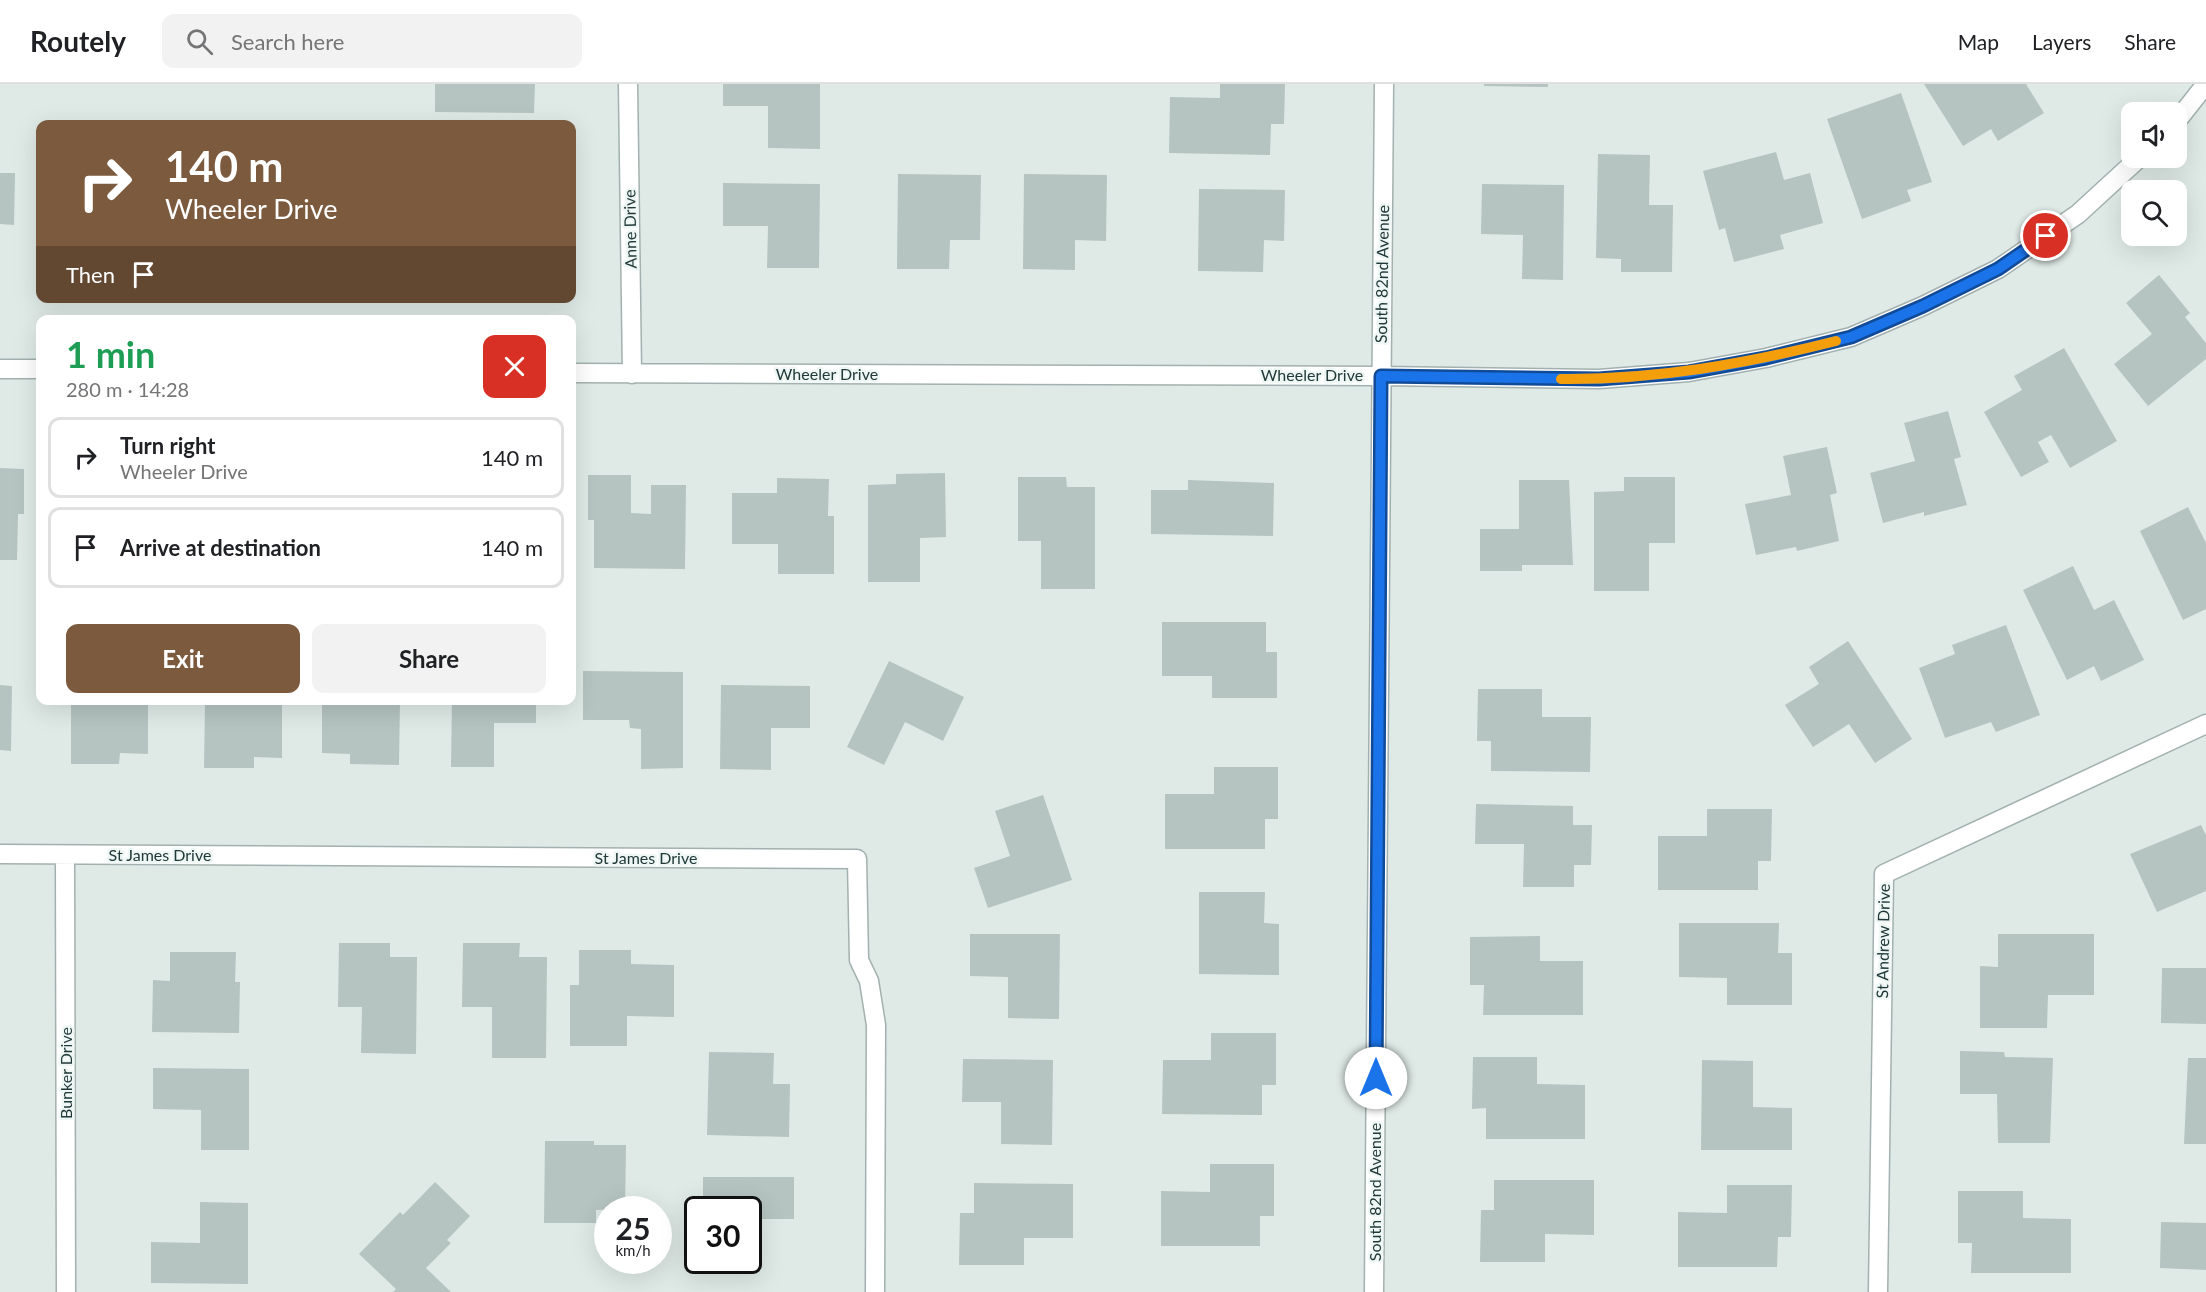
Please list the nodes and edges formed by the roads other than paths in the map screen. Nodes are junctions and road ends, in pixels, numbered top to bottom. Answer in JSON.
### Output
{"nodes":[{"id":1,"x":628,"y":84,"type":"edge"},
{"id":2,"x":1384,"y":84,"type":"edge"},
{"id":3,"x":2206,"y":84,"type":"edge"},
{"id":4,"x":2187,"y":108,"type":"edge"},
{"id":5,"x":2128,"y":168,"type":"edge"},
{"id":6,"x":0,"y":369,"type":"edge"},
{"id":7,"x":36,"y":369,"type":"edge"},
{"id":8,"x":576,"y":373,"type":"edge"},
{"id":9,"x":632,"y":374,"type":"junction"},
{"id":10,"x":1381,"y":376,"type":"junction"},
{"id":11,"x":2206,"y":724,"type":"edge"},
{"id":12,"x":0,"y":854,"type":"edge"},
{"id":13,"x":65,"y":855,"type":"junction"},
{"id":14,"x":66,"y":1292,"type":"edge"},
{"id":15,"x":875,"y":1292,"type":"edge"},
{"id":16,"x":1374,"y":1292,"type":"edge"},
{"id":17,"x":1878,"y":1292,"type":"edge"}],
"edges":[{"from":1,"to":9,"type":"street","name":"Anne Drive"},
{"from":2,"to":10,"type":"street","name":"South 82nd Avenue"},
{"from":3,"to":4,"type":"street"},
{"from":5,"to":10,"type":"street","name":"Wheeler Drive"},
{"from":6,"to":7,"type":"street"},
{"from":8,"to":9,"type":"street","name":"Wheeler Drive"},
{"from":9,"to":10,"type":"street","name":"Wheeler Drive"},
{"from":10,"to":16,"type":"street","name":"South 82nd Avenue"},
{"from":11,"to":17,"type":"street","name":"St Andrew Drive"},
{"from":12,"to":13,"type":"street","name":"St James Drive"},
{"from":13,"to":14,"type":"street","name":"Bunker Drive"},
{"from":13,"to":15,"type":"street","name":"St James Drive"}]}
